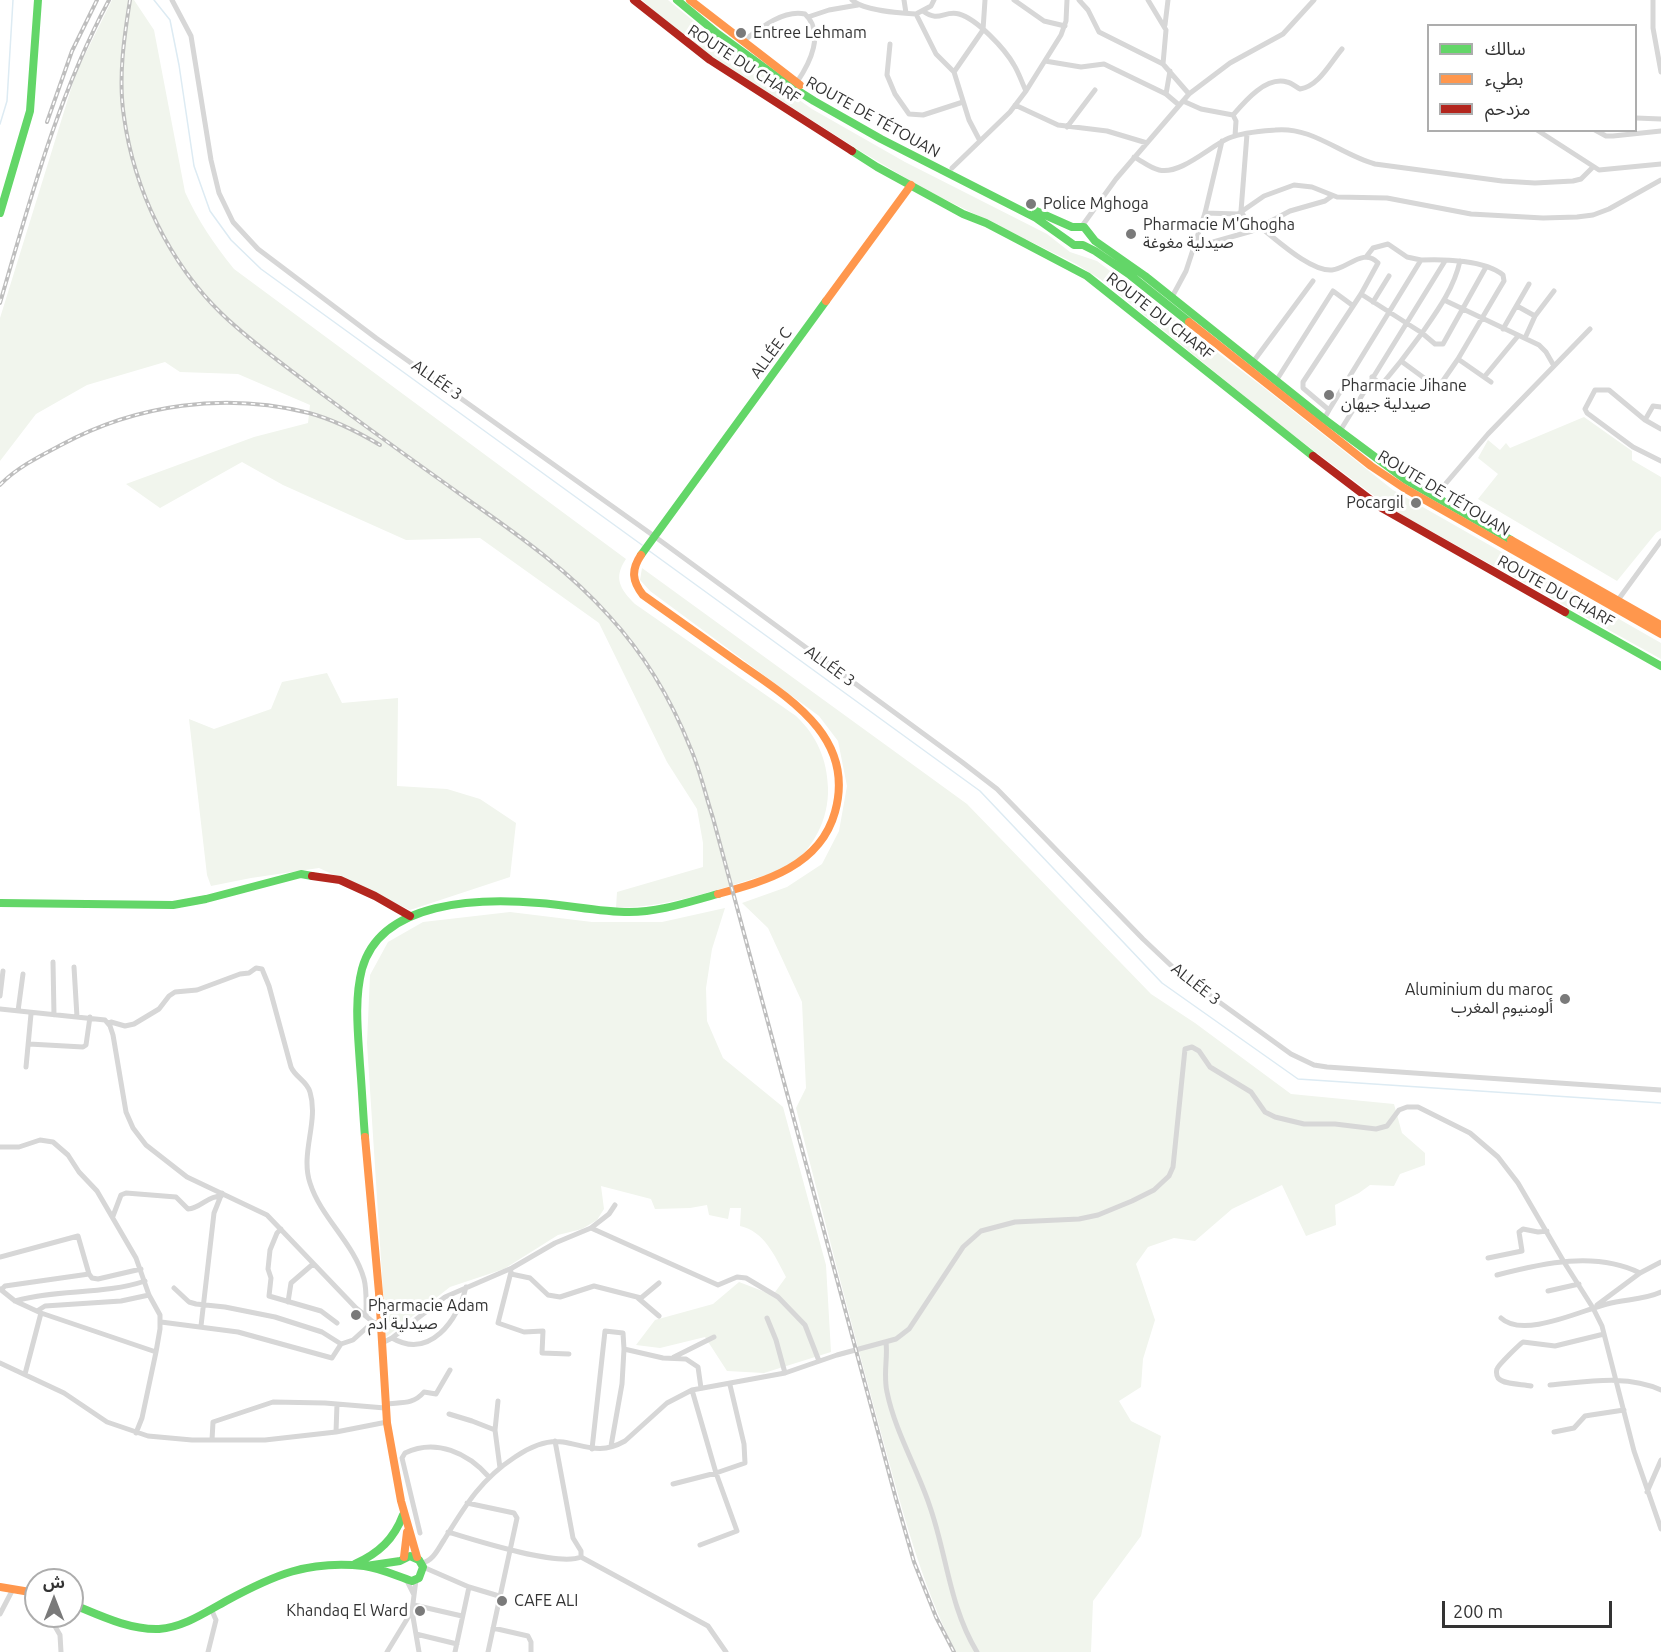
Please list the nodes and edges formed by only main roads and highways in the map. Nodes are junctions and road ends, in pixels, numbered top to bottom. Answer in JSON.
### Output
{"nodes":[{"id":1,"x":38,"y":0,"type":"edge"},
{"id":2,"x":633,"y":0,"type":"edge"},
{"id":3,"x":677,"y":0,"type":"edge"},
{"id":4,"x":690,"y":0,"type":"edge"},
{"id":5,"x":911,"y":185,"type":"junction"},
{"id":6,"x":0,"y":213,"type":"edge"},
{"id":7,"x":1072,"y":227,"type":"junction"},
{"id":8,"x":1089,"y":236,"type":"junction"},
{"id":9,"x":1068,"y":239,"type":"junction"},
{"id":10,"x":1083,"y":245,"type":"junction"},
{"id":11,"x":1661,"y":625,"type":"edge"},
{"id":12,"x":1661,"y":634,"type":"edge"},
{"id":13,"x":1661,"y":666,"type":"edge"},
{"id":14,"x":0,"y":903,"type":"edge"},
{"id":15,"x":410,"y":916,"type":"junction"},
{"id":16,"x":404,"y":1510,"type":"junction"},
{"id":17,"x":407,"y":1530,"type":"junction"},
{"id":18,"x":402,"y":1559,"type":"junction"},
{"id":19,"x":421,"y":1562,"type":"junction"},
{"id":20,"x":352,"y":1566,"type":"junction"},
{"id":21,"x":366,"y":1566,"type":"junction"},
{"id":22,"x":408,"y":1579,"type":"junction"},
{"id":23,"x":0,"y":1587,"type":"edge"},
{"id":24,"x":24,"y":1591,"type":"edge"},
{"id":25,"x":84,"y":1609,"type":"edge"}],
"edges":[{"from":1,"to":6,"type":"main road"},
{"from":2,"to":5,"type":"main road","name":"ROUTE DU CHARF"},
{"from":3,"to":9,"type":"main road","name":"ROUTE DE TÉTOUAN"},
{"from":4,"to":7,"type":"main road","name":"ROUTE DE TÉTOUAN"},
{"from":5,"to":13,"type":"main road","name":"ROUTE DU CHARF"},
{"from":5,"to":15,"type":"main road","name":"ALLÉE C"},
{"from":7,"to":8,"type":"main road"},
{"from":7,"to":9,"type":"main road"},
{"from":8,"to":10,"type":"main road"},
{"from":8,"to":11,"type":"main road","name":"ROUTE DE TÉTOUAN"},
{"from":9,"to":10,"type":"main road"},
{"from":10,"to":12,"type":"main road","name":"ROUTE DE TÉTOUAN"},
{"from":14,"to":15,"type":"main road"},
{"from":15,"to":16,"type":"main road"},
{"from":16,"to":17,"type":"main road"},
{"from":16,"to":20,"type":"main road"},
{"from":17,"to":18,"type":"main road"},
{"from":17,"to":19,"type":"main road"},
{"from":18,"to":19,"type":"main road"},
{"from":18,"to":21,"type":"main road"},
{"from":18,"to":22,"type":"main road"},
{"from":19,"to":22,"type":"main road"},
{"from":20,"to":21,"type":"main road"},
{"from":20,"to":25,"type":"main road"},
{"from":21,"to":22,"type":"main road"},
{"from":23,"to":24,"type":"main road"}]}
